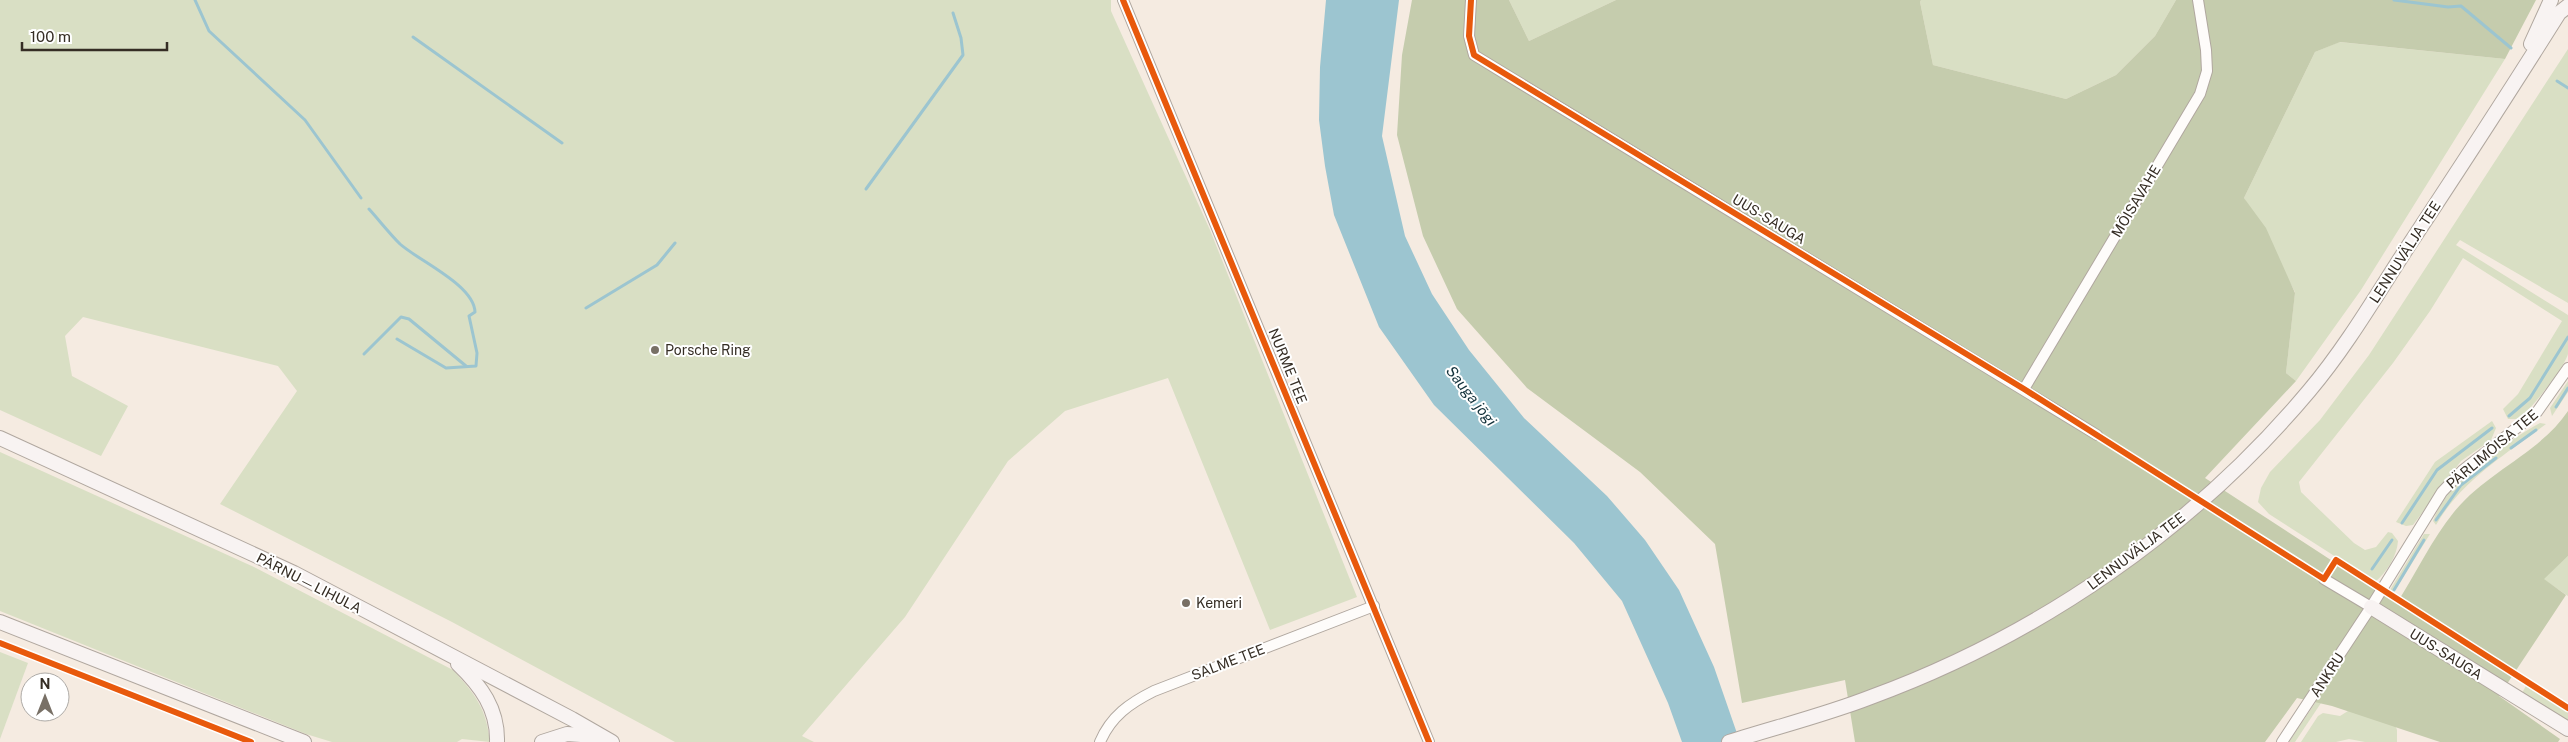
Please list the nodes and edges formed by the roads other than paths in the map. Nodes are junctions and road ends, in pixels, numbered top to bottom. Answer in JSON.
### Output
{"nodes":[{"id":1,"x":1123,"y":0,"type":"edge"},
{"id":2,"x":1471,"y":0,"type":"edge"},
{"id":3,"x":2198,"y":0,"type":"edge"},
{"id":4,"x":2551,"y":0,"type":"edge"},
{"id":5,"x":2568,"y":6,"type":"edge"},
{"id":6,"x":2513,"y":86,"type":"junction"},
{"id":7,"x":2568,"y":368,"type":"edge"},
{"id":8,"x":2024,"y":389,"type":"junction"},
{"id":9,"x":2097,"y":435,"type":"dead end"},
{"id":10,"x":0,"y":438,"type":"edge"},
{"id":11,"x":2324,"y":579,"type":"dead end"},
{"id":12,"x":1374,"y":606,"type":"junction"},
{"id":13,"x":2371,"y":607,"type":"junction"},
{"id":14,"x":0,"y":622,"type":"edge"},
{"id":15,"x":447,"y":654,"type":"junction"},
{"id":16,"x":2568,"y":729,"type":"edge"},
{"id":17,"x":611,"y":741,"type":"edge"},
{"id":18,"x":304,"y":742,"type":"edge"},
{"id":19,"x":497,"y":742,"type":"edge"},
{"id":20,"x":542,"y":742,"type":"edge"},
{"id":21,"x":1100,"y":742,"type":"edge"},
{"id":22,"x":1429,"y":742,"type":"edge"},
{"id":23,"x":1729,"y":742,"type":"edge"},
{"id":24,"x":2282,"y":742,"type":"edge"}],
"edges":[{"from":1,"to":12,"type":"street","name":"NURME TEE"},
{"from":2,"to":8,"type":"street","name":"UUS-SAUGA"},
{"from":3,"to":8,"type":"street","name":"MÕISAVAHE"},
{"from":4,"to":6,"type":"main road","name":"LENNUVÄLJA TEE"},
{"from":5,"to":6,"type":"main road","name":"LENNUVÄLJA TEE"},
{"from":6,"to":23,"type":"main road","name":"LENNUVÄLJA TEE"},
{"from":7,"to":13,"type":"street","name":"PÄRLIMÕISA TEE"},
{"from":8,"to":9,"type":"street","name":"UUS-SAUGA"},
{"from":10,"to":15,"type":"main road","name":"PÄRNU — LIHULA"},
{"from":11,"to":13,"type":"street","name":"UUS-SAUGA"},
{"from":12,"to":21,"type":"street","name":"SALME TEE"},
{"from":12,"to":22,"type":"street","name":"NURME TEE"},
{"from":13,"to":16,"type":"main road","name":"UUS-SAUGA"},
{"from":13,"to":24,"type":"street","name":"ANKRU"},
{"from":14,"to":18,"type":"main road"},
{"from":15,"to":17,"type":"main road","name":"PÄRNU — LIHULA"},
{"from":15,"to":19,"type":"main road"},
{"from":17,"to":20,"type":"main road"}]}
